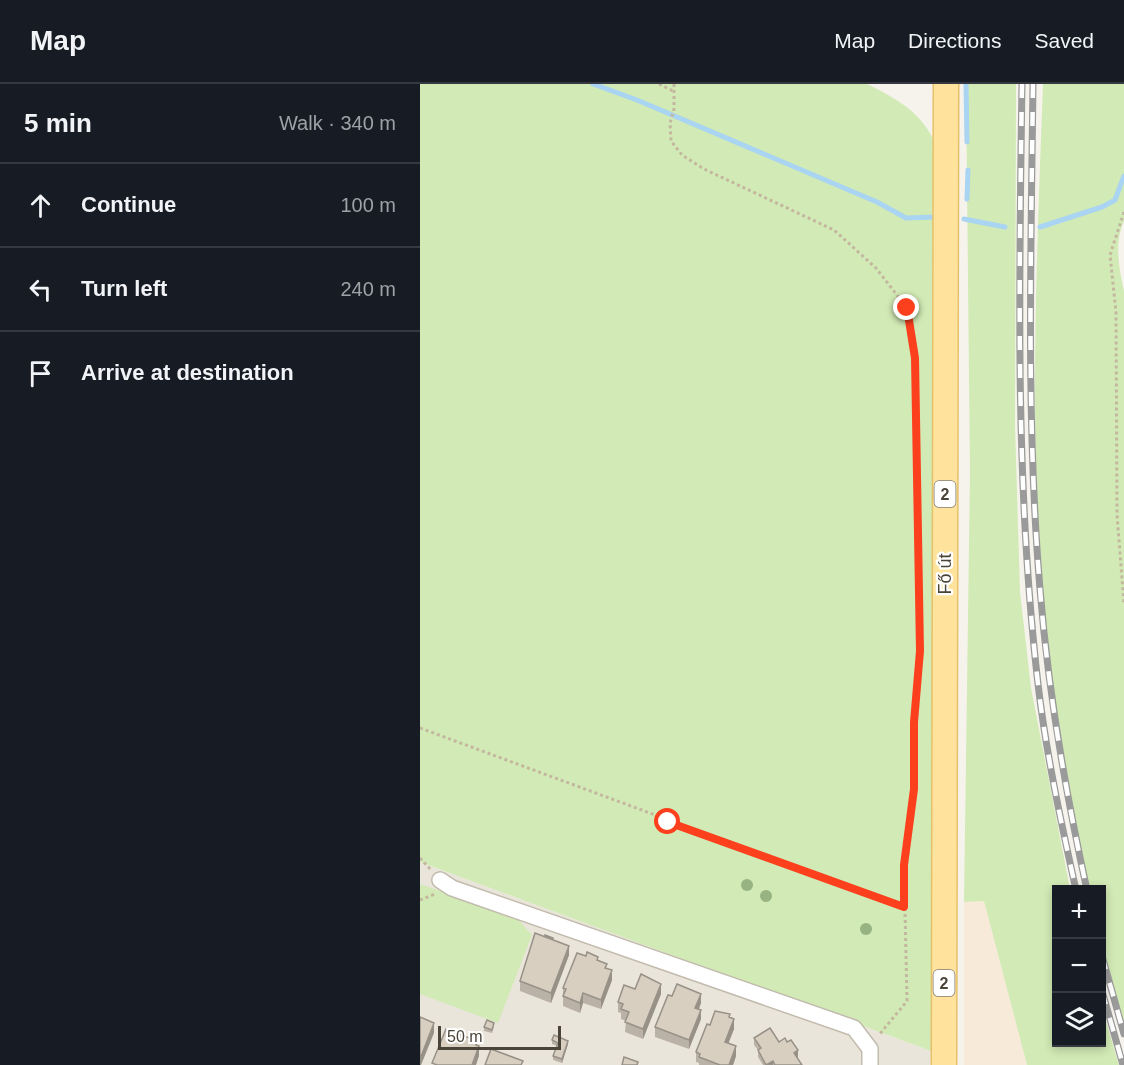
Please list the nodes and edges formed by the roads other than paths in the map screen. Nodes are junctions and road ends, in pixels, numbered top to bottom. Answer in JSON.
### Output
{"nodes":[{"id":1,"x":946,"y":84,"type":"edge"},
{"id":2,"x":440,"y":880,"type":"dead end"},
{"id":3,"x":870,"y":1065,"type":"edge"},
{"id":4,"x":944,"y":1065,"type":"edge"}],
"edges":[{"from":1,"to":4,"type":"main road","name":"Fő út","number":"2"},
{"from":2,"to":3,"type":"street"}]}
